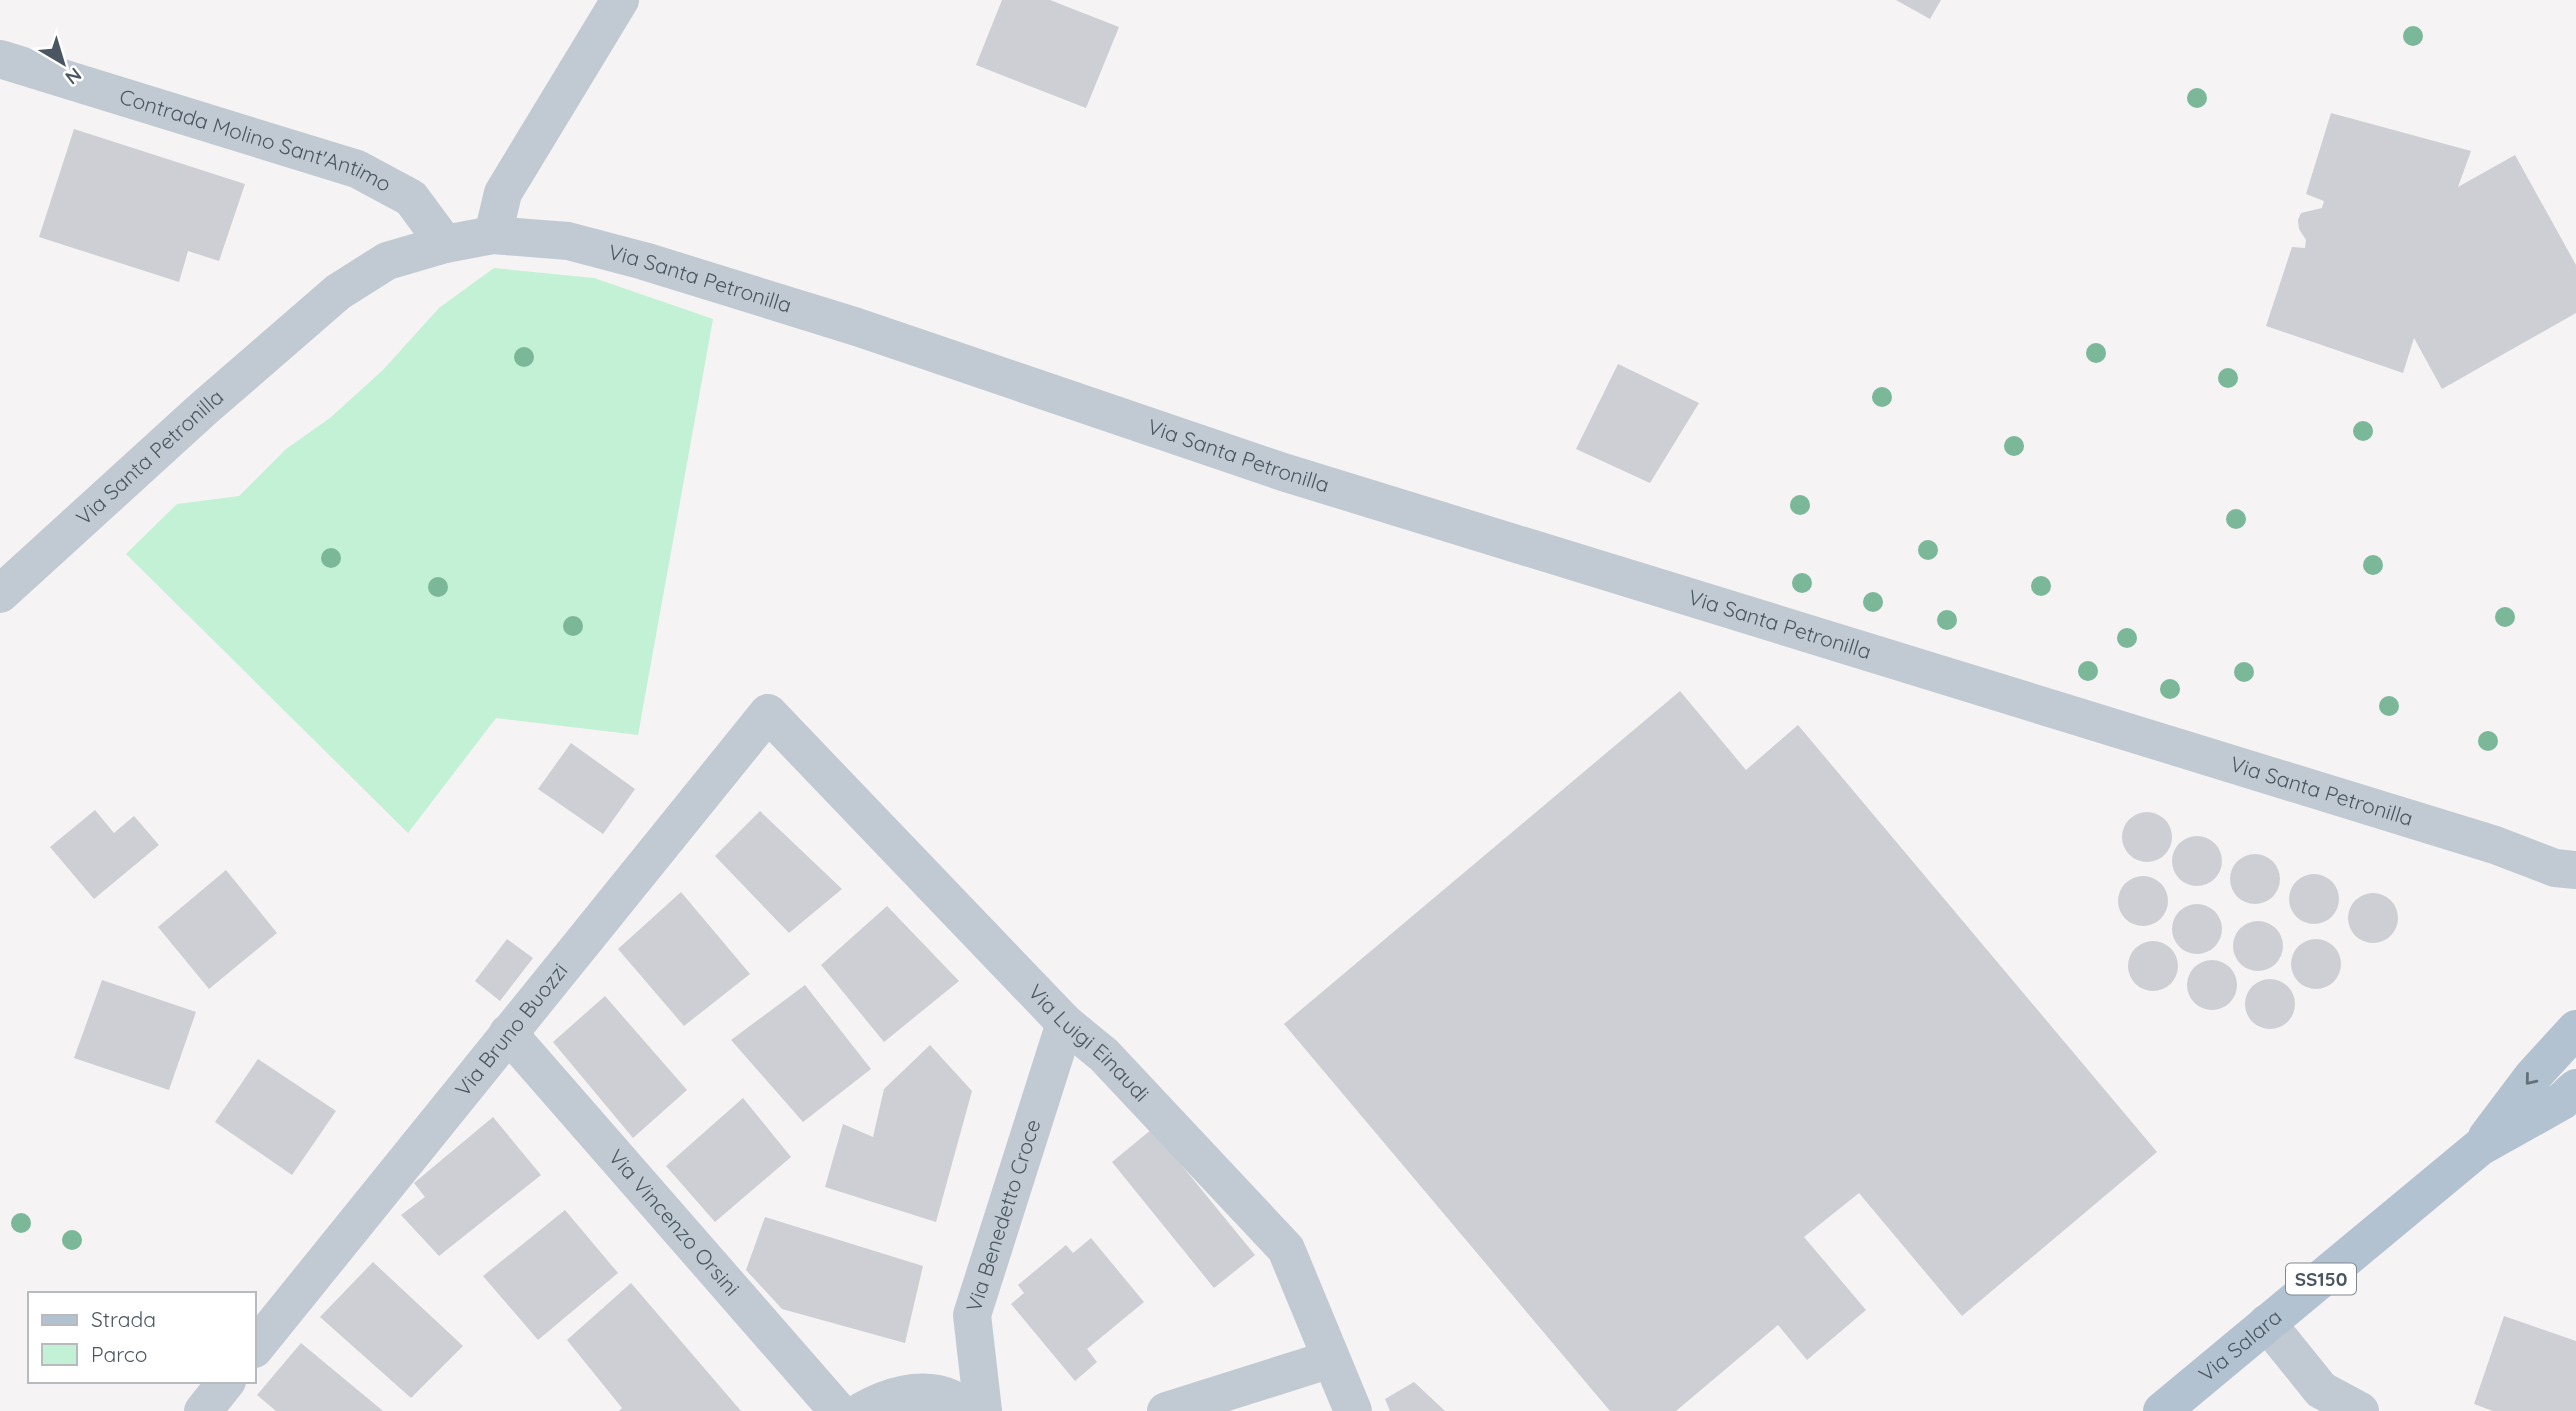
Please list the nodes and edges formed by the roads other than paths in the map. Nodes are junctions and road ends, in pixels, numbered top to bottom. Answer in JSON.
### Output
{"nodes":[{"id":1,"x":620,"y":0,"type":"edge"},
{"id":2,"x":0,"y":59,"type":"edge"},
{"id":3,"x":493,"y":236,"type":"junction"},
{"id":4,"x":445,"y":244,"type":"junction"},
{"id":5,"x":3,"y":586,"type":"edge"},
{"id":6,"x":768,"y":713,"type":"joint"},
{"id":7,"x":2569,"y":874,"type":"edge"},
{"id":8,"x":1065,"y":1023,"type":"junction"},
{"id":9,"x":2576,"y":1029,"type":"edge"},
{"id":10,"x":508,"y":1034,"type":"junction"},
{"id":11,"x":2576,"y":1088,"type":"edge"},
{"id":12,"x":2480,"y":1147,"type":"junction"},
{"id":13,"x":2267,"y":1323,"type":"junction"},
{"id":14,"x":256,"y":1347,"type":"edge"},
{"id":15,"x":1331,"y":1359,"type":"junction"},
{"id":16,"x":226,"y":1383,"type":"edge"},
{"id":17,"x":203,"y":1411,"type":"edge"},
{"id":18,"x":838,"y":1411,"type":"edge"},
{"id":19,"x":862,"y":1411,"type":"edge"},
{"id":20,"x":968,"y":1411,"type":"edge"},
{"id":21,"x":984,"y":1411,"type":"edge"},
{"id":22,"x":1166,"y":1411,"type":"edge"},
{"id":23,"x":1353,"y":1411,"type":"edge"},
{"id":24,"x":2162,"y":1411,"type":"edge"},
{"id":25,"x":2360,"y":1411,"type":"edge"}],
"edges":[{"from":1,"to":3,"type":"street"},
{"from":2,"to":4,"type":"street","name":"Contrada Molino Sant'Antimo"},
{"from":3,"to":4,"type":"street","name":"Via Santa Petronilla"},
{"from":3,"to":7,"type":"street","name":"Via Santa Petronilla"},
{"from":4,"to":5,"type":"street","name":"Via Santa Petronilla"},
{"from":6,"to":8,"type":"street","name":"Via Luigi Einaudi"},
{"from":6,"to":10,"type":"street","name":"Via Bruno Buozzi"},
{"from":8,"to":15,"type":"street","name":"Via Luigi Einaudi"},
{"from":8,"to":21,"type":"street","name":"Via Benedetto Croce"},
{"from":9,"to":12,"type":"main road","name":"Via Salara","number":"SS150","one_way":true},
{"from":10,"to":14,"type":"street","name":"Via Bruno Buozzi"},
{"from":10,"to":18,"type":"street","name":"Via Vincenzo Orsini"},
{"from":11,"to":12,"type":"main road","name":"Via Salara","number":"SS150"},
{"from":12,"to":13,"type":"main road","name":"Via Salara","number":"SS150"},
{"from":13,"to":24,"type":"main road","name":"Via Salara","number":"SS150"},
{"from":13,"to":25,"type":"street"},
{"from":15,"to":22,"type":"street"},
{"from":15,"to":23,"type":"street","name":"Via Luigi Einaudi"},
{"from":16,"to":17,"type":"street"},
{"from":19,"to":20,"type":"street"}]}
